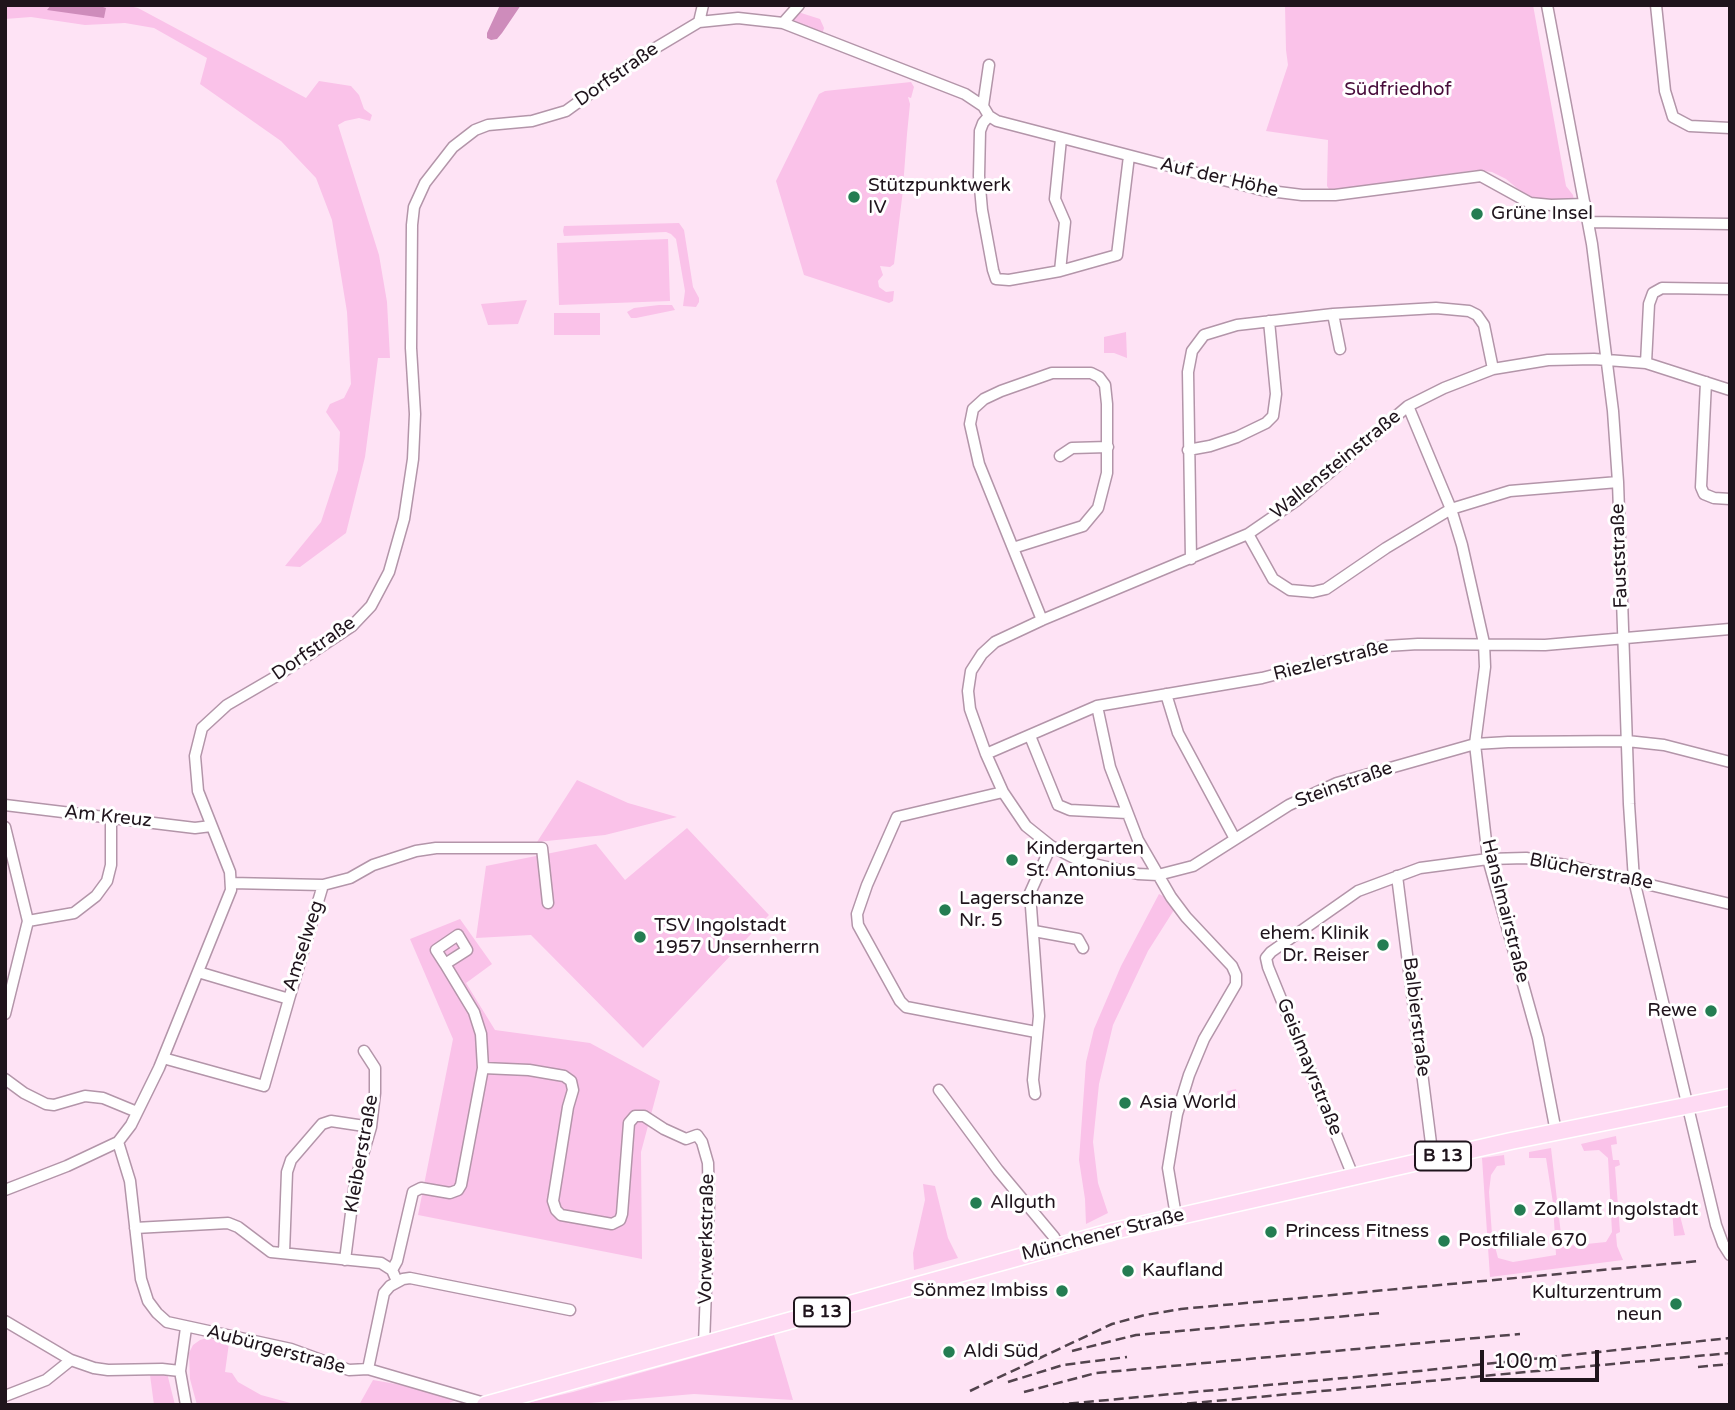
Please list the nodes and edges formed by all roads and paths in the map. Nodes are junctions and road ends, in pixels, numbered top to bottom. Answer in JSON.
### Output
{"nodes":[{"id":1,"x":703,"y":5,"type":"edge"},
{"id":2,"x":799,"y":5,"type":"edge"},
{"id":3,"x":1548,"y":5,"type":"edge"},
{"id":4,"x":1656,"y":5,"type":"edge"},
{"id":5,"x":699,"y":22,"type":"junction"},
{"id":6,"x":783,"y":23,"type":"junction"},
{"id":7,"x":989,"y":65,"type":"dead end"},
{"id":8,"x":983,"y":106,"type":"junction"},
{"id":9,"x":989,"y":116,"type":"junction"},
{"id":10,"x":1730,"y":128,"type":"edge"},
{"id":11,"x":1061,"y":139,"type":"junction"},
{"id":12,"x":1129,"y":156,"type":"junction"},
{"id":13,"x":1585,"y":204,"type":"junction"},
{"id":14,"x":1588,"y":222,"type":"junction"},
{"id":15,"x":1730,"y":224,"type":"edge"},
{"id":16,"x":1060,"y":271,"type":"junction"},
{"id":17,"x":1730,"y":289,"type":"edge"},
{"id":18,"x":1333,"y":314,"type":"junction"},
{"id":19,"x":1269,"y":321,"type":"junction"},
{"id":20,"x":1340,"y":349,"type":"dead end"},
{"id":21,"x":1608,"y":360,"type":"junction"},
{"id":22,"x":1646,"y":363,"type":"junction"},
{"id":23,"x":1493,"y":369,"type":"junction"},
{"id":24,"x":1706,"y":382,"type":"junction"},
{"id":25,"x":1730,"y":390,"type":"edge"},
{"id":26,"x":1408,"y":407,"type":"junction"},
{"id":27,"x":1108,"y":447,"type":"junction"},
{"id":28,"x":1188,"y":450,"type":"junction"},
{"id":29,"x":1060,"y":456,"type":"dead end"},
{"id":30,"x":1618,"y":482,"type":"junction"},
{"id":31,"x":1730,"y":499,"type":"edge"},
{"id":32,"x":1451,"y":509,"type":"junction"},
{"id":33,"x":1248,"y":534,"type":"junction"},
{"id":34,"x":1013,"y":548,"type":"junction"},
{"id":35,"x":1191,"y":559,"type":"junction"},
{"id":36,"x":1042,"y":620,"type":"junction"},
{"id":37,"x":1730,"y":629,"type":"edge"},
{"id":38,"x":1623,"y":639,"type":"junction"},
{"id":39,"x":1484,"y":643,"type":"junction"},
{"id":40,"x":1166,"y":694,"type":"junction"},
{"id":41,"x":1097,"y":706,"type":"junction"},
{"id":42,"x":1030,"y":736,"type":"junction"},
{"id":43,"x":1627,"y":741,"type":"junction"},
{"id":44,"x":1475,"y":744,"type":"junction"},
{"id":45,"x":986,"y":754,"type":"junction"},
{"id":46,"x":1730,"y":762,"type":"edge"},
{"id":47,"x":1003,"y":792,"type":"junction"},
{"id":48,"x":5,"y":805,"type":"edge"},
{"id":49,"x":1127,"y":813,"type":"junction"},
{"id":50,"x":111,"y":818,"type":"junction"},
{"id":51,"x":211,"y":826,"type":"junction"},
{"id":52,"x":5,"y":827,"type":"edge"},
{"id":53,"x":1235,"y":839,"type":"junction"},
{"id":54,"x":1051,"y":846,"type":"junction"},
{"id":55,"x":1488,"y":859,"type":"junction"},
{"id":56,"x":1158,"y":875,"type":"junction"},
{"id":57,"x":1397,"y":876,"type":"junction"},
{"id":58,"x":1634,"y":880,"type":"junction"},
{"id":59,"x":232,"y":883,"type":"junction"},
{"id":60,"x":323,"y":886,"type":"junction"},
{"id":61,"x":548,"y":903,"type":"dead end"},
{"id":62,"x":1730,"y":904,"type":"edge"},
{"id":63,"x":28,"y":921,"type":"junction"},
{"id":64,"x":1034,"y":931,"type":"junction"},
{"id":65,"x":1083,"y":948,"type":"dead end"},
{"id":66,"x":1266,"y":958,"type":"joint"},
{"id":67,"x":445,"y":964,"type":"dead end"},
{"id":68,"x":198,"y":972,"type":"junction"},
{"id":69,"x":289,"y":999,"type":"junction"},
{"id":70,"x":5,"y":1014,"type":"edge"},
{"id":71,"x":1036,"y":1032,"type":"junction"},
{"id":72,"x":364,"y":1051,"type":"dead end"},
{"id":73,"x":163,"y":1058,"type":"junction"},
{"id":74,"x":483,"y":1068,"type":"junction"},
{"id":75,"x":5,"y":1079,"type":"edge"},
{"id":76,"x":939,"y":1090,"type":"dead end"},
{"id":77,"x":1035,"y":1094,"type":"dead end"},
{"id":78,"x":1730,"y":1097,"type":"edge"},
{"id":79,"x":1687,"y":1106,"type":"junction"},
{"id":80,"x":137,"y":1112,"type":"junction"},
{"id":81,"x":371,"y":1127,"type":"junction"},
{"id":82,"x":1556,"y":1132,"type":"junction"},
{"id":83,"x":118,"y":1142,"type":"junction"},
{"id":84,"x":1433,"y":1158,"type":"junction"},
{"id":85,"x":1353,"y":1176,"type":"junction"},
{"id":86,"x":5,"y":1190,"type":"edge"},
{"id":87,"x":1176,"y":1216,"type":"junction"},
{"id":88,"x":135,"y":1228,"type":"junction"},
{"id":89,"x":1058,"y":1245,"type":"junction"},
{"id":90,"x":284,"y":1253,"type":"junction"},
{"id":91,"x":1730,"y":1255,"type":"edge"},
{"id":92,"x":345,"y":1260,"type":"junction"},
{"id":93,"x":392,"y":1270,"type":"junction"},
{"id":94,"x":397,"y":1281,"type":"junction"},
{"id":95,"x":570,"y":1310,"type":"dead end"},
{"id":96,"x":5,"y":1321,"type":"edge"},
{"id":97,"x":186,"y":1328,"type":"junction"},
{"id":98,"x":704,"y":1345,"type":"junction"},
{"id":99,"x":71,"y":1360,"type":"junction"},
{"id":100,"x":368,"y":1370,"type":"junction"},
{"id":101,"x":180,"y":1371,"type":"junction"},
{"id":102,"x":5,"y":1396,"type":"edge"},
{"id":103,"x":487,"y":1404,"type":"edge"},
{"id":104,"x":187,"y":1405,"type":"edge"}],
"edges":[{"from":1,"to":5,"type":"street"},
{"from":2,"to":6,"type":"street"},
{"from":3,"to":13,"type":"street","name":"Fauststraße"},
{"from":4,"to":10,"type":"street"},
{"from":5,"to":6,"type":"street"},
{"from":5,"to":51,"type":"street","name":"Dorfstraße"},
{"from":6,"to":8,"type":"street"},
{"from":7,"to":8,"type":"street"},
{"from":8,"to":9,"type":"street"},
{"from":9,"to":11,"type":"street","name":"Auf der Höhe"},
{"from":9,"to":16,"type":"street"},
{"from":11,"to":12,"type":"street","name":"Auf der Höhe"},
{"from":11,"to":16,"type":"street"},
{"from":12,"to":13,"type":"street","name":"Auf der Höhe"},
{"from":12,"to":16,"type":"street"},
{"from":13,"to":14,"type":"street","name":"Fauststraße"},
{"from":14,"to":15,"type":"street"},
{"from":14,"to":21,"type":"street","name":"Fauststraße"},
{"from":17,"to":22,"type":"street"},
{"from":18,"to":19,"type":"street"},
{"from":18,"to":20,"type":"street"},
{"from":18,"to":23,"type":"street"},
{"from":19,"to":28,"type":"street"},
{"from":19,"to":28,"type":"street"},
{"from":21,"to":22,"type":"street","name":"Wallensteinstraße"},
{"from":21,"to":23,"type":"street","name":"Wallensteinstraße"},
{"from":21,"to":30,"type":"street","name":"Fauststraße"},
{"from":22,"to":24,"type":"street","name":"Wallensteinstraße"},
{"from":23,"to":26,"type":"street","name":"Wallensteinstraße"},
{"from":24,"to":25,"type":"street","name":"Wallensteinstraße"},
{"from":24,"to":31,"type":"street"},
{"from":26,"to":32,"type":"street","name":"Hanslmairstraße"},
{"from":26,"to":33,"type":"street","name":"Wallensteinstraße"},
{"from":27,"to":29,"type":"street"},
{"from":27,"to":34,"type":"street"},
{"from":27,"to":34,"type":"street"},
{"from":28,"to":35,"type":"street"},
{"from":30,"to":32,"type":"street"},
{"from":30,"to":38,"type":"street","name":"Fauststraße"},
{"from":32,"to":33,"type":"street"},
{"from":32,"to":39,"type":"street","name":"Hanslmairstraße"},
{"from":33,"to":35,"type":"street","name":"Wallensteinstraße"},
{"from":34,"to":36,"type":"street"},
{"from":35,"to":36,"type":"street","name":"Wallensteinstraße"},
{"from":36,"to":45,"type":"street","name":"Wallensteinstraße"},
{"from":37,"to":38,"type":"street","name":"Riezlerstraße"},
{"from":38,"to":39,"type":"street","name":"Riezlerstraße"},
{"from":38,"to":43,"type":"street","name":"Fauststraße"},
{"from":39,"to":40,"type":"street","name":"Riezlerstraße"},
{"from":39,"to":44,"type":"street","name":"Hanslmairstraße"},
{"from":40,"to":41,"type":"street","name":"Riezlerstraße"},
{"from":40,"to":53,"type":"street"},
{"from":41,"to":42,"type":"street","name":"Riezlerstraße"},
{"from":41,"to":49,"type":"street"},
{"from":42,"to":45,"type":"street","name":"Riezlerstraße"},
{"from":42,"to":49,"type":"street"},
{"from":43,"to":44,"type":"street","name":"Steinstraße"},
{"from":43,"to":46,"type":"street","name":"Steinstraße"},
{"from":43,"to":58,"type":"street","name":"Fauststraße"},
{"from":44,"to":53,"type":"street","name":"Steinstraße"},
{"from":44,"to":55,"type":"street","name":"Hanslmairstraße"},
{"from":45,"to":47,"type":"street","name":"Wallensteinstraße"},
{"from":47,"to":54,"type":"street","name":"Steinstraße"},
{"from":47,"to":71,"type":"street"},
{"from":48,"to":50,"type":"street","name":"Am Kreuz"},
{"from":49,"to":56,"type":"street"},
{"from":50,"to":51,"type":"street","name":"Am Kreuz"},
{"from":50,"to":63,"type":"street"},
{"from":51,"to":59,"type":"street","name":"Dorfstraße"},
{"from":52,"to":63,"type":"street"},
{"from":53,"to":56,"type":"street","name":"Steinstraße"},
{"from":54,"to":56,"type":"street","name":"Steinstraße"},
{"from":54,"to":64,"type":"street"},
{"from":55,"to":57,"type":"street","name":"Blücherstraße"},
{"from":55,"to":58,"type":"street","name":"Blücherstraße"},
{"from":55,"to":82,"type":"street","name":"Hanslmairstraße"},
{"from":56,"to":87,"type":"street"},
{"from":57,"to":66,"type":"street","name":"Blücherstraße"},
{"from":57,"to":84,"type":"street","name":"Balbierstraße"},
{"from":58,"to":62,"type":"street","name":"Blücherstraße"},
{"from":58,"to":79,"type":"street","name":"Fauststraße"},
{"from":59,"to":60,"type":"street"},
{"from":59,"to":68,"type":"street"},
{"from":60,"to":61,"type":"street"},
{"from":60,"to":69,"type":"street","name":"Amselweg"},
{"from":63,"to":70,"type":"street"},
{"from":64,"to":65,"type":"street"},
{"from":64,"to":71,"type":"street"},
{"from":66,"to":85,"type":"street","name":"Geislmayrstraße"},
{"from":67,"to":74,"type":"street"},
{"from":68,"to":69,"type":"street","name":"Amselweg"},
{"from":68,"to":73,"type":"street"},
{"from":69,"to":73,"type":"street"},
{"from":71,"to":77,"type":"street"},
{"from":72,"to":81,"type":"street","name":"Kleiberstraße"},
{"from":73,"to":80,"type":"street"},
{"from":74,"to":93,"type":"street"},
{"from":74,"to":98,"type":"street","name":"Vorwerkstraße"},
{"from":75,"to":80,"type":"street"},
{"from":76,"to":89,"type":"street"},
{"from":78,"to":79,"type":"main road","name":"Münchener Straße","number":"B 13"},
{"from":79,"to":82,"type":"main road","name":"Münchener Straße","number":"B 13"},
{"from":79,"to":91,"type":"street","name":"Fauststraße"},
{"from":80,"to":83,"type":"street"},
{"from":81,"to":90,"type":"street"},
{"from":81,"to":92,"type":"street","name":"Kleiberstraße"},
{"from":82,"to":84,"type":"main road","name":"Münchener Straße","number":"B 13"},
{"from":83,"to":86,"type":"street"},
{"from":83,"to":88,"type":"street","name":"Aubürgerstraße"},
{"from":84,"to":85,"type":"main road","name":"Münchener Straße","number":"B 13"},
{"from":85,"to":87,"type":"main road","name":"Münchener Straße","number":"B 13"},
{"from":87,"to":89,"type":"main road","name":"Münchener Straße","number":"B 13"},
{"from":88,"to":90,"type":"street"},
{"from":88,"to":97,"type":"street","name":"Aubürgerstraße"},
{"from":89,"to":98,"type":"main road","name":"Münchener Straße","number":"B 13"},
{"from":90,"to":92,"type":"street"},
{"from":92,"to":93,"type":"street"},
{"from":93,"to":94,"type":"street"},
{"from":94,"to":95,"type":"street"},
{"from":94,"to":100,"type":"street"},
{"from":96,"to":99,"type":"street"},
{"from":97,"to":100,"type":"street","name":"Aubürgerstraße"},
{"from":97,"to":101,"type":"street","name":"Aubürgerstraße"},
{"from":98,"to":103,"type":"main road","name":"Münchener Straße","number":"B 13"},
{"from":99,"to":101,"type":"street"},
{"from":99,"to":102,"type":"street"},
{"from":100,"to":103,"type":"street","name":"Aubürgerstraße"},
{"from":101,"to":104,"type":"street","name":"Aubürgerstraße"}]}
